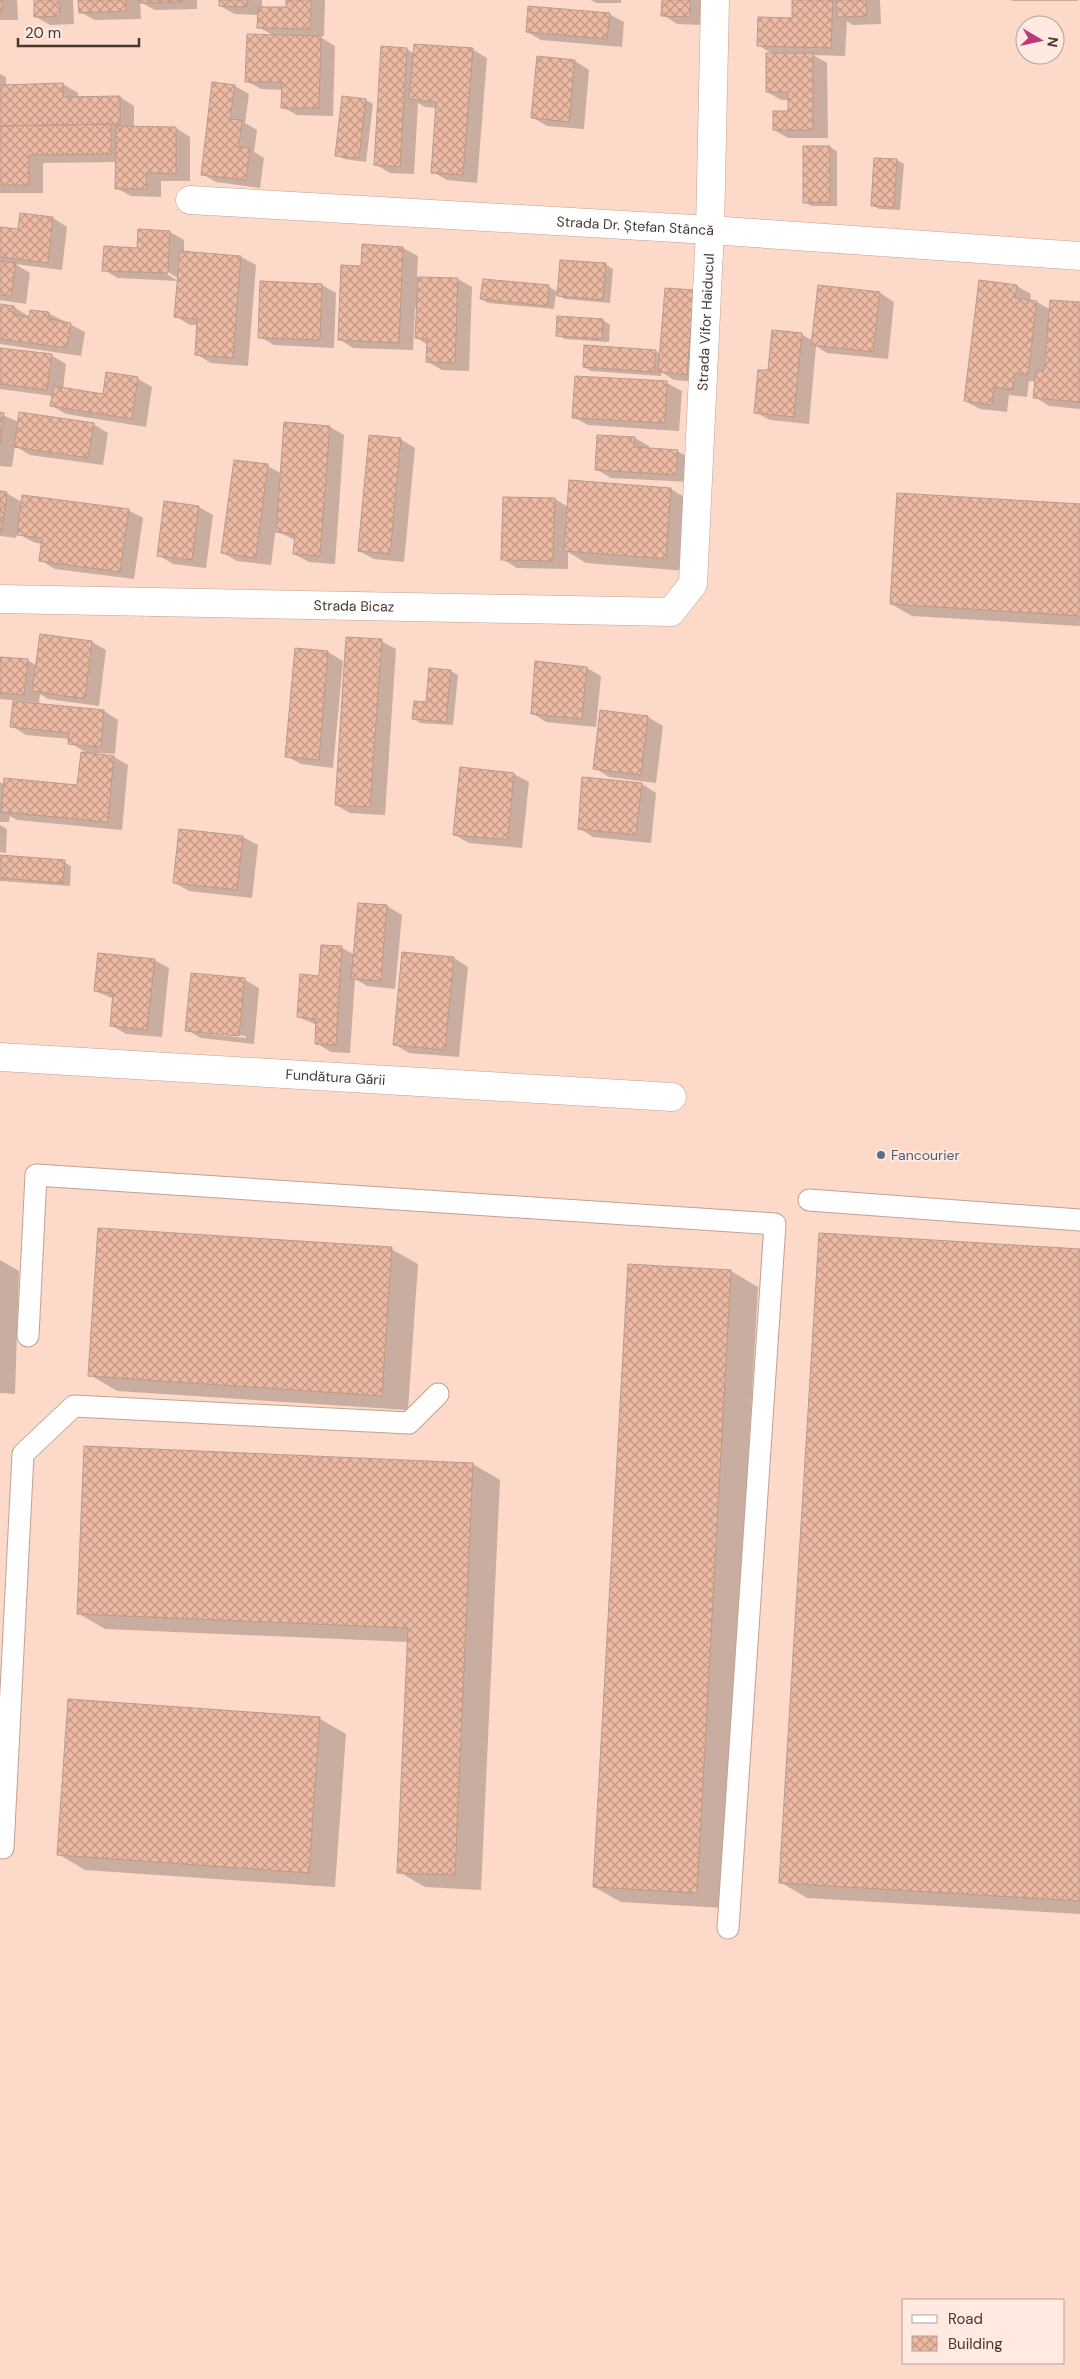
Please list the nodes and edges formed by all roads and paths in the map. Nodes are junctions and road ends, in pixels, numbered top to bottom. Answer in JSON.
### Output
{"nodes":[{"id":1,"x":715,"y":0,"type":"edge"},
{"id":2,"x":190,"y":200,"type":"dead end"},
{"id":3,"x":710,"y":230,"type":"junction"},
{"id":4,"x":1080,"y":256,"type":"edge"},
{"id":5,"x":693,"y":584,"type":"joint"},
{"id":6,"x":0,"y":599,"type":"edge"},
{"id":7,"x":0,"y":1057,"type":"edge"},
{"id":8,"x":672,"y":1097,"type":"dead end"},
{"id":9,"x":809,"y":1200,"type":"dead end"},
{"id":10,"x":1080,"y":1220,"type":"edge"},
{"id":11,"x":28,"y":1336,"type":"dead end"},
{"id":12,"x":438,"y":1394,"type":"dead end"},
{"id":13,"x":3,"y":1848,"type":"dead end"},
{"id":14,"x":728,"y":1928,"type":"dead end"}],
"edges":[{"from":1,"to":3,"type":"street","name":"Strada Vifor Haiducul"},
{"from":2,"to":3,"type":"street","name":"Strada Dr. Ștefan Stâncă"},
{"from":3,"to":4,"type":"street","name":"Strada Dr. Ștefan Stâncă"},
{"from":3,"to":5,"type":"street","name":"Strada Vifor Haiducul"},
{"from":5,"to":6,"type":"street","name":"Strada Bicaz"},
{"from":7,"to":8,"type":"street","name":"Fundătura Gării"},
{"from":9,"to":10,"type":"lane"},
{"from":11,"to":14,"type":"lane"},
{"from":12,"to":13,"type":"lane"}]}
